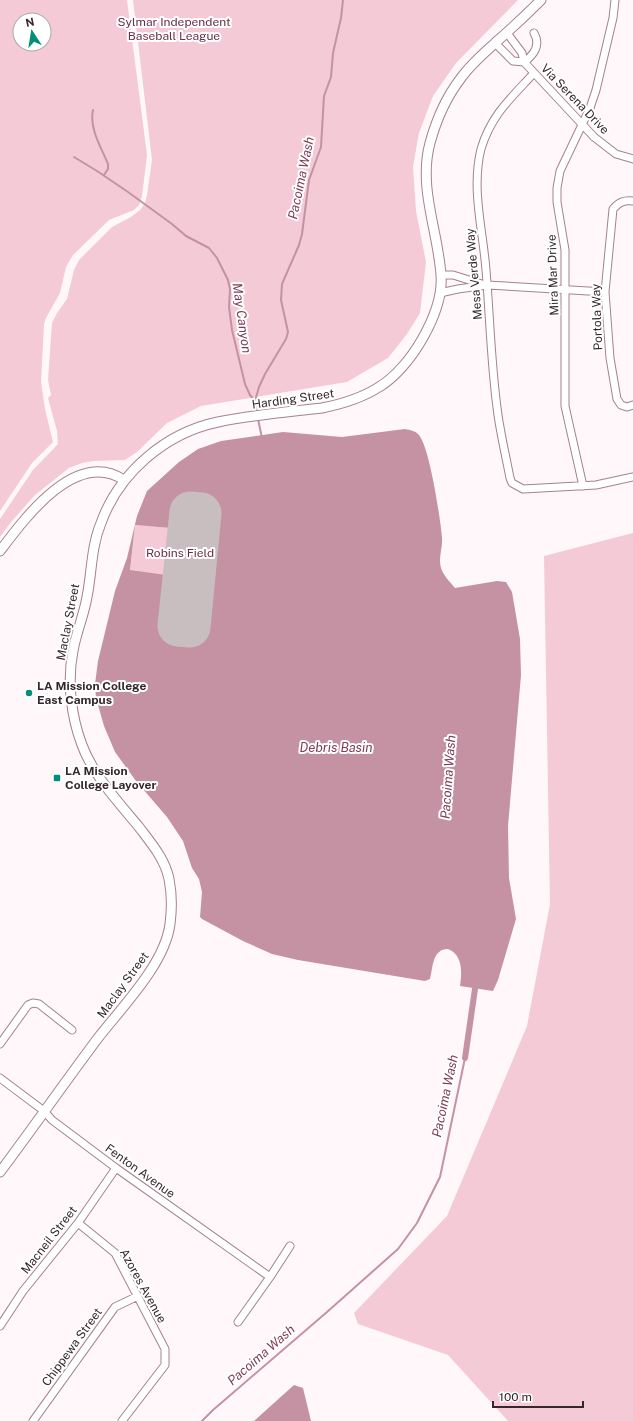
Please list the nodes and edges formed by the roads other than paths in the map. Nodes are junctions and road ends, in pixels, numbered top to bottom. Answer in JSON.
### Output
{"nodes":[{"id":1,"x":541,"y":0,"type":"edge"},
{"id":2,"x":615,"y":0,"type":"edge"},
{"id":3,"x":507,"y":33,"type":"junction"},
{"id":4,"x":534,"y":33,"type":"dead end"},
{"id":5,"x":495,"y":43,"type":"junction"},
{"id":6,"x":524,"y":62,"type":"junction"},
{"id":7,"x":534,"y":73,"type":"junction"},
{"id":8,"x":582,"y":124,"type":"junction"},
{"id":9,"x":633,"y":159,"type":"edge"},
{"id":10,"x":633,"y":201,"type":"edge"},
{"id":11,"x":441,"y":275,"type":"junction"},
{"id":12,"x":488,"y":285,"type":"junction"},
{"id":13,"x":565,"y":290,"type":"junction"},
{"id":14,"x":605,"y":292,"type":"junction"},
{"id":15,"x":440,"y":293,"type":"junction"},
{"id":16,"x":633,"y":405,"type":"edge"},
{"id":17,"x":633,"y":477,"type":"edge"},
{"id":18,"x":124,"y":480,"type":"junction"},
{"id":19,"x":583,"y":486,"type":"junction"},
{"id":20,"x":0,"y":551,"type":"edge"},
{"id":21,"x":72,"y":1030,"type":"dead end"},
{"id":22,"x":0,"y":1044,"type":"edge"},
{"id":23,"x":0,"y":1078,"type":"edge"},
{"id":24,"x":44,"y":1111,"type":"junction"},
{"id":25,"x":116,"y":1168,"type":"junction"},
{"id":26,"x":0,"y":1172,"type":"edge"},
{"id":27,"x":78,"y":1223,"type":"junction"},
{"id":28,"x":290,"y":1246,"type":"dead end"},
{"id":29,"x":270,"y":1277,"type":"junction"},
{"id":30,"x":138,"y":1296,"type":"junction"},
{"id":31,"x":238,"y":1322,"type":"dead end"},
{"id":32,"x":0,"y":1326,"type":"edge"},
{"id":33,"x":33,"y":1421,"type":"edge"},
{"id":34,"x":122,"y":1421,"type":"edge"}],
"edges":[{"from":1,"to":3,"type":"street","name":"Harding Street"},
{"from":2,"to":8,"type":"street","name":"Mira Mar Drive"},
{"from":3,"to":5,"type":"street","name":"Harding Street"},
{"from":3,"to":6,"type":"street","name":"Via Serena Drive"},
{"from":4,"to":6,"type":"street"},
{"from":5,"to":6,"type":"street","name":"Via Serena Drive"},
{"from":5,"to":11,"type":"street","name":"Harding Street"},
{"from":6,"to":7,"type":"street","name":"Via Serena Drive"},
{"from":7,"to":8,"type":"street","name":"Via Serena Drive"},
{"from":7,"to":12,"type":"street","name":"Mesa Verde Way"},
{"from":8,"to":9,"type":"street","name":"Via Serena Drive"},
{"from":8,"to":13,"type":"street","name":"Mira Mar Drive"},
{"from":10,"to":14,"type":"street","name":"Portola Way"},
{"from":11,"to":12,"type":"street"},
{"from":11,"to":15,"type":"street","name":"Harding Street"},
{"from":12,"to":13,"type":"street"},
{"from":12,"to":15,"type":"street"},
{"from":12,"to":19,"type":"street","name":"Mesa Verde Way"},
{"from":13,"to":14,"type":"street"},
{"from":13,"to":19,"type":"street","name":"Mira Mar Drive"},
{"from":14,"to":16,"type":"street","name":"Portola Way"},
{"from":15,"to":18,"type":"street","name":"Harding Street"},
{"from":17,"to":19,"type":"street"},
{"from":18,"to":20,"type":"street"},
{"from":18,"to":24,"type":"street","name":"Maclay Street"},
{"from":21,"to":22,"type":"street"},
{"from":23,"to":24,"type":"street","name":"Fenton Avenue"},
{"from":24,"to":25,"type":"street","name":"Fenton Avenue"},
{"from":24,"to":26,"type":"street","name":"Maclay Street"},
{"from":25,"to":27,"type":"street","name":"Macneil Street"},
{"from":25,"to":29,"type":"street","name":"Fenton Avenue"},
{"from":27,"to":30,"type":"street","name":"Azores Avenue"},
{"from":27,"to":32,"type":"street","name":"Macneil Street"},
{"from":28,"to":29,"type":"street"},
{"from":29,"to":31,"type":"street"},
{"from":30,"to":33,"type":"street","name":"Chippewa Street"},
{"from":30,"to":34,"type":"street","name":"Azores Avenue"}]}
